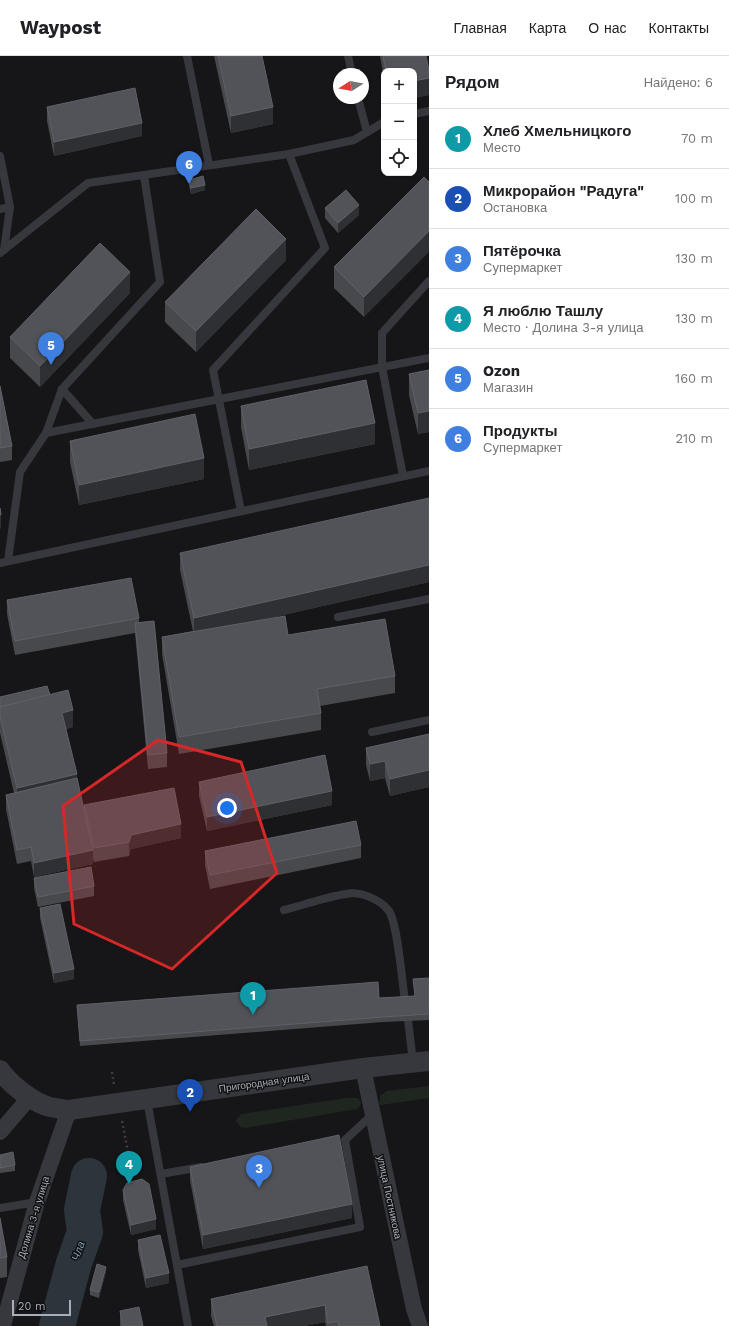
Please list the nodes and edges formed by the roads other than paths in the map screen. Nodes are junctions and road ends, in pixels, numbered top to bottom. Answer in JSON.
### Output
{"nodes":[{"id":1,"x":187,"y":56,"type":"edge"},
{"id":2,"x":348,"y":56,"type":"edge"},
{"id":3,"x":351,"y":68,"type":"edge"},
{"id":4,"x":360,"y":104,"type":"edge"},
{"id":5,"x":429,"y":111,"type":"edge"},
{"id":6,"x":417,"y":113,"type":"edge"},
{"id":7,"x":381,"y":124,"type":"edge"},
{"id":8,"x":367,"y":132,"type":"junction"},
{"id":9,"x":289,"y":154,"type":"junction"},
{"id":10,"x":0,"y":156,"type":"edge"},
{"id":11,"x":209,"y":166,"type":"junction"},
{"id":12,"x":144,"y":175,"type":"junction"},
{"id":13,"x":10,"y":207,"type":"junction"},
{"id":14,"x":0,"y":209,"type":"edge"},
{"id":15,"x":2,"y":251,"type":"edge"},
{"id":16,"x":429,"y":281,"type":"edge"},
{"id":17,"x":429,"y":358,"type":"edge"},
{"id":18,"x":382,"y":367,"type":"junction"},
{"id":19,"x":62,"y":389,"type":"junction"},
{"id":20,"x":219,"y":399,"type":"junction"},
{"id":21,"x":93,"y":424,"type":"junction"},
{"id":22,"x":46,"y":433,"type":"junction"},
{"id":23,"x":429,"y":471,"type":"edge"},
{"id":24,"x":403,"y":476,"type":"junction"},
{"id":25,"x":241,"y":511,"type":"junction"},
{"id":26,"x":4,"y":562,"type":"edge"},
{"id":27,"x":429,"y":599,"type":"edge"},
{"id":28,"x":338,"y":617,"type":"dead end"},
{"id":29,"x":429,"y":720,"type":"edge"},
{"id":30,"x":372,"y":732,"type":"dead end"},
{"id":31,"x":284,"y":910,"type":"dead end"},
{"id":32,"x":405,"y":1001,"type":"edge"},
{"id":33,"x":408,"y":1020,"type":"edge"},
{"id":34,"x":421,"y":1062,"type":"edge"},
{"id":35,"x":363,"y":1068,"type":"junction"},
{"id":36,"x":0,"y":1070,"type":"edge"},
{"id":37,"x":30,"y":1097,"type":"junction"},
{"id":38,"x":147,"y":1099,"type":"junction"},
{"id":39,"x":69,"y":1110,"type":"junction"},
{"id":40,"x":373,"y":1114,"type":"junction"},
{"id":41,"x":0,"y":1132,"type":"edge"},
{"id":42,"x":207,"y":1166,"type":"edge"},
{"id":43,"x":161,"y":1174,"type":"junction"},
{"id":44,"x":36,"y":1202,"type":"junction"},
{"id":45,"x":0,"y":1208,"type":"edge"},
{"id":46,"x":178,"y":1265,"type":"junction"},
{"id":47,"x":3,"y":1326,"type":"edge"},
{"id":48,"x":188,"y":1326,"type":"edge"},
{"id":49,"x":420,"y":1326,"type":"edge"}],
"edges":[{"from":1,"to":11,"type":"lane"},
{"from":2,"to":3,"type":"lane"},
{"from":4,"to":8,"type":"lane"},
{"from":5,"to":6,"type":"lane"},
{"from":7,"to":8,"type":"lane"},
{"from":8,"to":9,"type":"lane"},
{"from":9,"to":11,"type":"lane"},
{"from":9,"to":20,"type":"lane"},
{"from":10,"to":13,"type":"lane"},
{"from":11,"to":12,"type":"lane"},
{"from":12,"to":15,"type":"lane"},
{"from":12,"to":19,"type":"lane"},
{"from":13,"to":14,"type":"lane"},
{"from":13,"to":15,"type":"lane"},
{"from":16,"to":18,"type":"lane"},
{"from":17,"to":18,"type":"lane"},
{"from":18,"to":20,"type":"lane"},
{"from":18,"to":24,"type":"lane"},
{"from":19,"to":21,"type":"lane"},
{"from":19,"to":22,"type":"lane"},
{"from":20,"to":21,"type":"lane"},
{"from":20,"to":25,"type":"lane"},
{"from":21,"to":22,"type":"lane"},
{"from":22,"to":26,"type":"lane"},
{"from":23,"to":24,"type":"lane"},
{"from":24,"to":25,"type":"lane"},
{"from":25,"to":26,"type":"lane"},
{"from":27,"to":28,"type":"lane"},
{"from":29,"to":30,"type":"lane"},
{"from":31,"to":32,"type":"lane"},
{"from":33,"to":34,"type":"lane"},
{"from":34,"to":35,"type":"street","name":"Пригородная улица"},
{"from":35,"to":38,"type":"street","name":"Пригородная улица"},
{"from":35,"to":40,"type":"street","name":"улица Постникова"},
{"from":36,"to":37,"type":"street","name":"Пригородная улица"},
{"from":37,"to":39,"type":"street","name":"Пригородная улица"},
{"from":37,"to":41,"type":"street"},
{"from":38,"to":39,"type":"street","name":"Пригородная улица"},
{"from":38,"to":43,"type":"lane"},
{"from":39,"to":44,"type":"street","name":"Долина 3-я улица"},
{"from":40,"to":46,"type":"lane"},
{"from":40,"to":49,"type":"street","name":"улица Постникова"},
{"from":42,"to":43,"type":"lane"},
{"from":43,"to":46,"type":"lane"},
{"from":44,"to":45,"type":"lane"},
{"from":44,"to":47,"type":"street","name":"Долина 3-я улица"},
{"from":46,"to":48,"type":"lane"}]}
